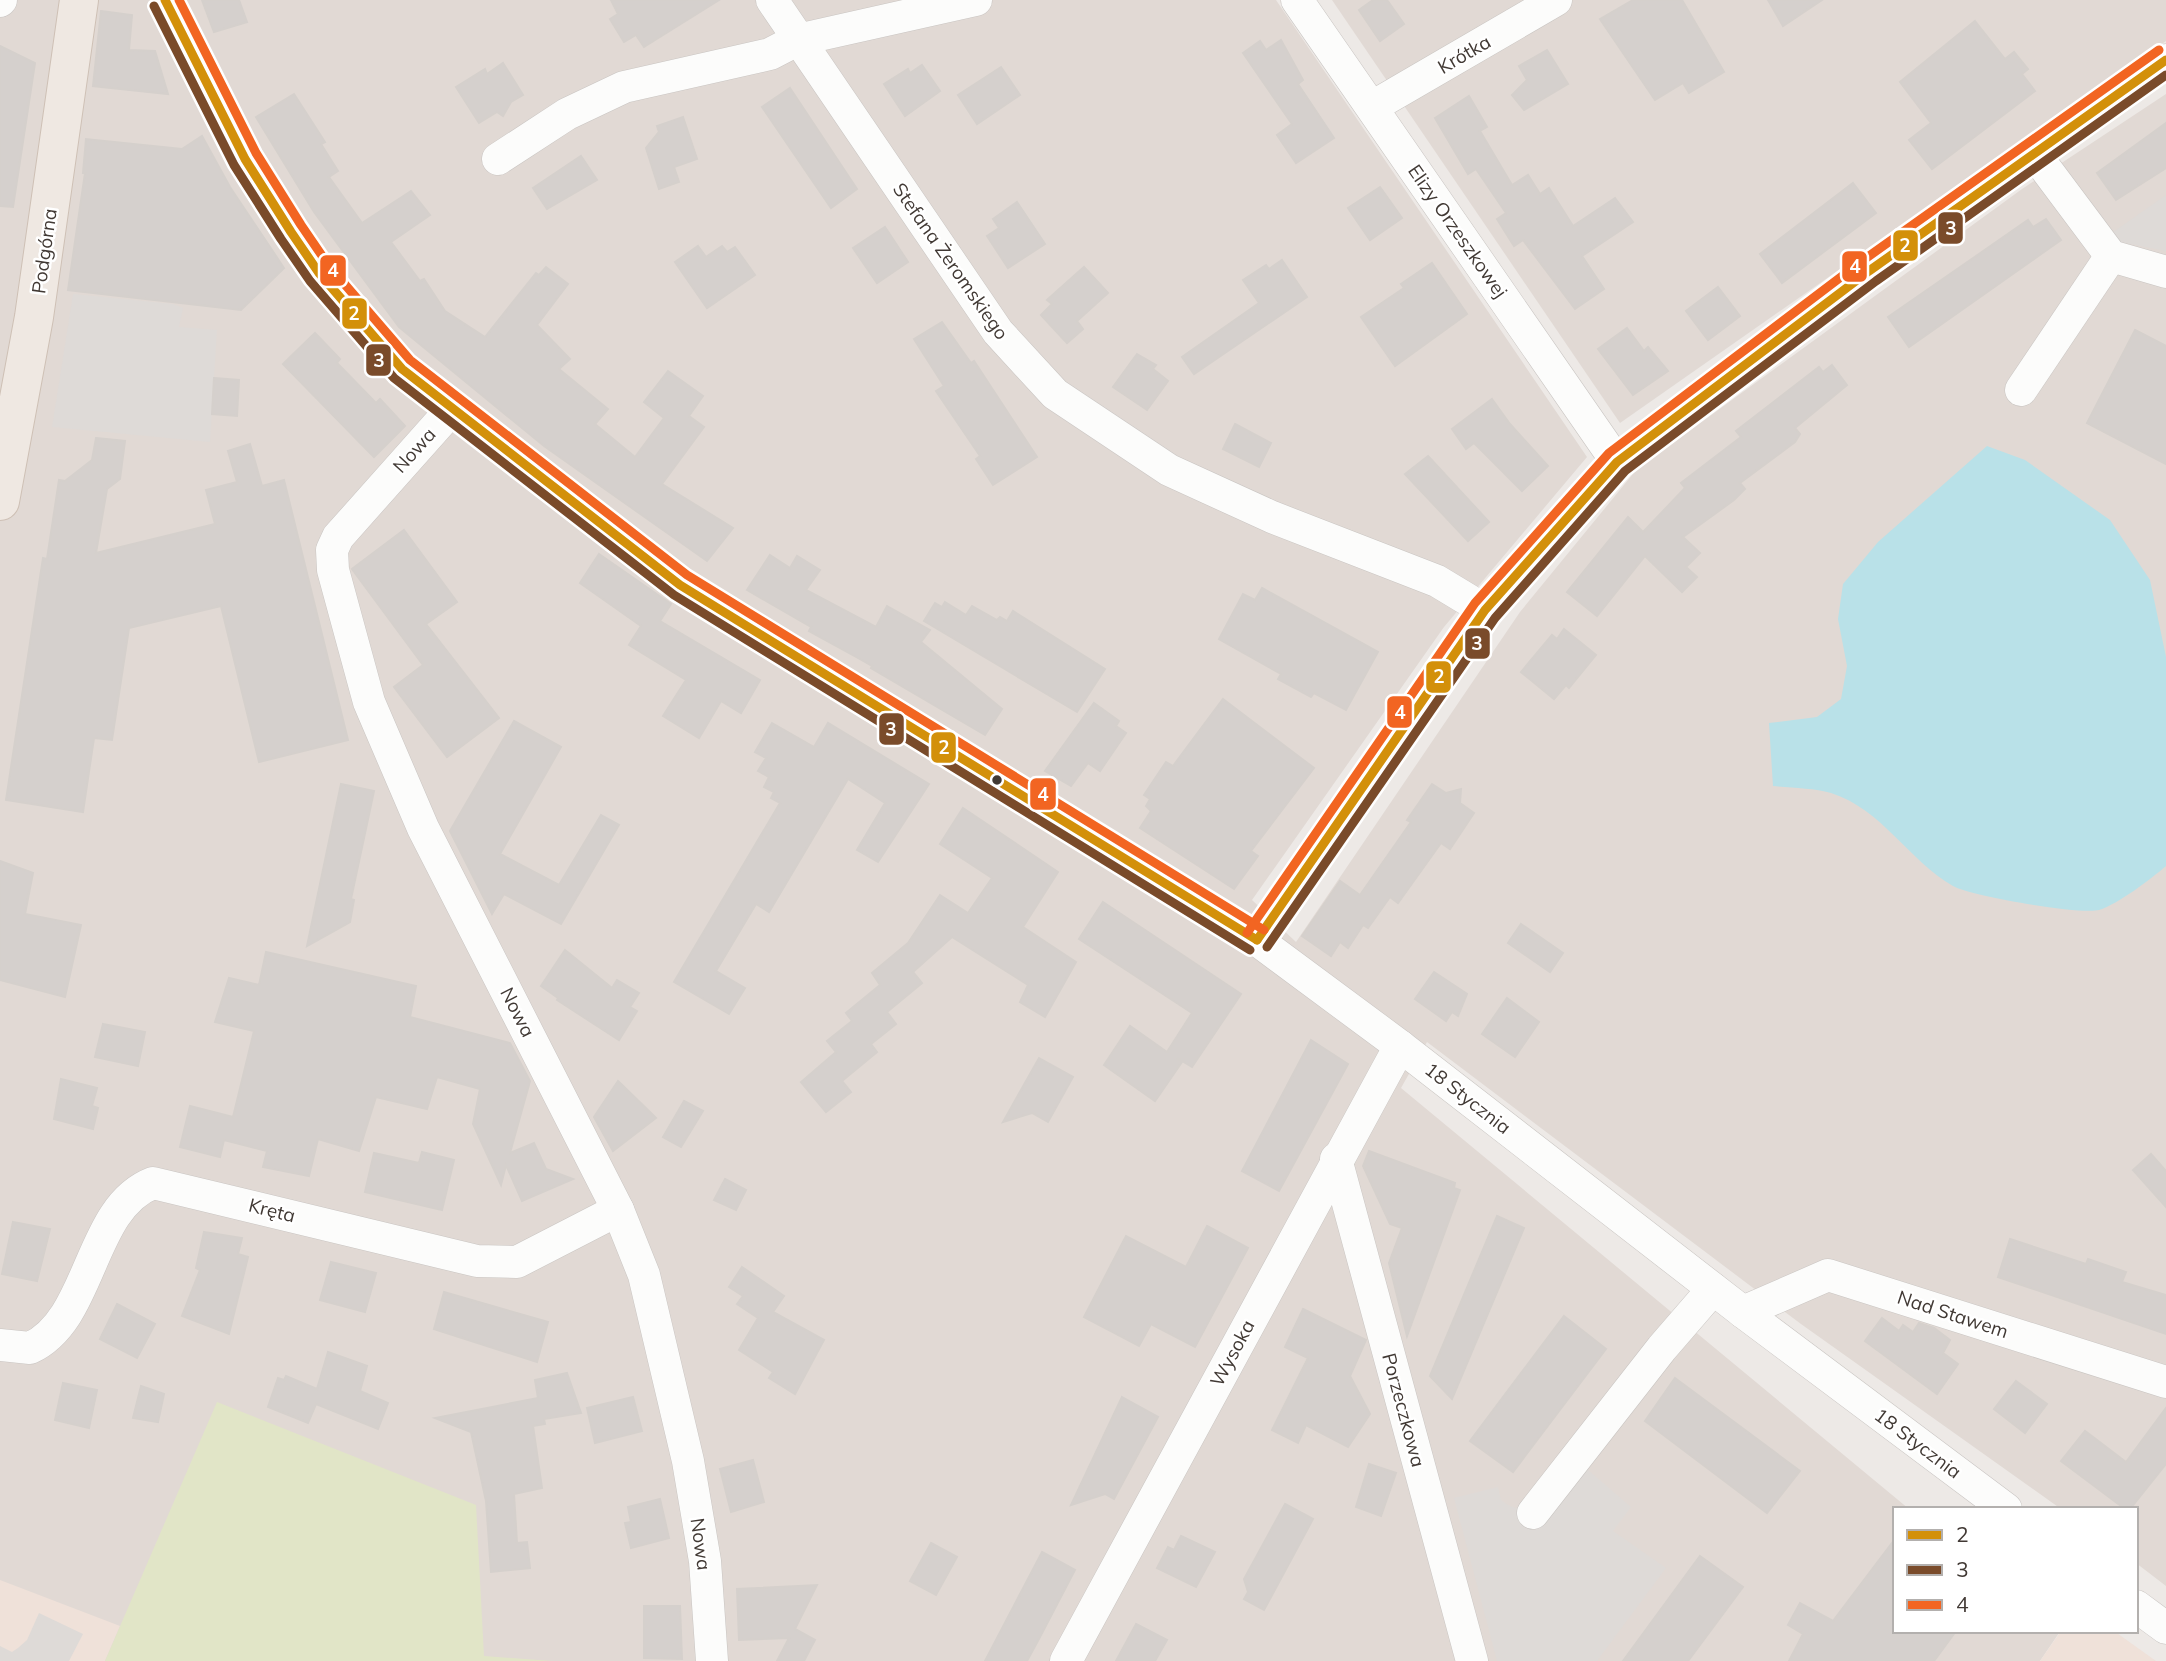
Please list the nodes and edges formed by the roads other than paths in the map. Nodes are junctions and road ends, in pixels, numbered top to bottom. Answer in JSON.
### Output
{"nodes":[{"id":1,"x":79,"y":0,"type":"edge"},
{"id":2,"x":772,"y":0,"type":"edge"},
{"id":3,"x":976,"y":0,"type":"edge"},
{"id":4,"x":1297,"y":0,"type":"edge"},
{"id":5,"x":1556,"y":0,"type":"edge"},
{"id":6,"x":168,"y":2,"type":"edge"},
{"id":7,"x":797,"y":40,"type":"junction"},
{"id":8,"x":2166,"y":60,"type":"edge"},
{"id":9,"x":1372,"y":107,"type":"junction"},
{"id":10,"x":2034,"y":153,"type":"junction"},
{"id":11,"x":498,"y":159,"type":"dead end"},
{"id":12,"x":2111,"y":256,"type":"junction"},
{"id":13,"x":2166,"y":272,"type":"edge"},
{"id":14,"x":2021,"y":390,"type":"dead end"},
{"id":15,"x":451,"y":410,"type":"junction"},
{"id":16,"x":1617,"y":462,"type":"junction"},
{"id":17,"x":0,"y":501,"type":"edge"},
{"id":18,"x":1486,"y":610,"type":"junction"},
{"id":19,"x":1257,"y":940,"type":"junction"},
{"id":20,"x":1400,"y":1046,"type":"junction"},
{"id":21,"x":1336,"y":1160,"type":"junction"},
{"id":22,"x":618,"y":1210,"type":"junction"},
{"id":23,"x":1713,"y":1289,"type":"junction"},
{"id":24,"x":1743,"y":1312,"type":"junction"},
{"id":25,"x":0,"y":1345,"type":"edge"},
{"id":26,"x":2166,"y":1382,"type":"edge"},
{"id":27,"x":2003,"y":1507,"type":"edge"},
{"id":28,"x":1533,"y":1513,"type":"dead end"},
{"id":29,"x":2138,"y":1607,"type":"edge"},
{"id":30,"x":2166,"y":1628,"type":"edge"},
{"id":31,"x":712,"y":1661,"type":"edge"},
{"id":32,"x":1066,"y":1661,"type":"edge"},
{"id":33,"x":1472,"y":1661,"type":"edge"}],
"edges":[{"from":1,"to":17,"type":"main road","name":"Podgórna"},
{"from":2,"to":7,"type":"street","name":"Stefana Żeromskiego"},
{"from":3,"to":7,"type":"street"},
{"from":4,"to":9,"type":"street","name":"Elizy Orzeszkowej"},
{"from":5,"to":9,"type":"street","name":"Krótka"},
{"from":6,"to":15,"type":"street","name":"18 Stycznia"},
{"from":7,"to":11,"type":"street"},
{"from":7,"to":18,"type":"street","name":"Stefana Żeromskiego"},
{"from":8,"to":10,"type":"street"},
{"from":9,"to":16,"type":"street","name":"Elizy Orzeszkowej"},
{"from":10,"to":12,"type":"street"},
{"from":10,"to":16,"type":"street"},
{"from":12,"to":13,"type":"street"},
{"from":12,"to":14,"type":"street"},
{"from":15,"to":19,"type":"street","name":"18 Stycznia"},
{"from":15,"to":22,"type":"street","name":"Nowa"},
{"from":16,"to":18,"type":"street"},
{"from":18,"to":19,"type":"street"},
{"from":19,"to":20,"type":"street","name":"18 Stycznia"},
{"from":20,"to":21,"type":"street","name":"Wysoka"},
{"from":20,"to":23,"type":"street","name":"18 Stycznia"},
{"from":21,"to":32,"type":"street","name":"Wysoka"},
{"from":21,"to":33,"type":"street","name":"Porzeczkowa"},
{"from":22,"to":25,"type":"street","name":"Kręta"},
{"from":22,"to":31,"type":"street","name":"Nowa"},
{"from":23,"to":24,"type":"street","name":"18 Stycznia"},
{"from":23,"to":28,"type":"street"},
{"from":24,"to":26,"type":"street","name":"Nad Stawem"},
{"from":24,"to":27,"type":"street","name":"18 Stycznia"},
{"from":29,"to":30,"type":"street"}]}
